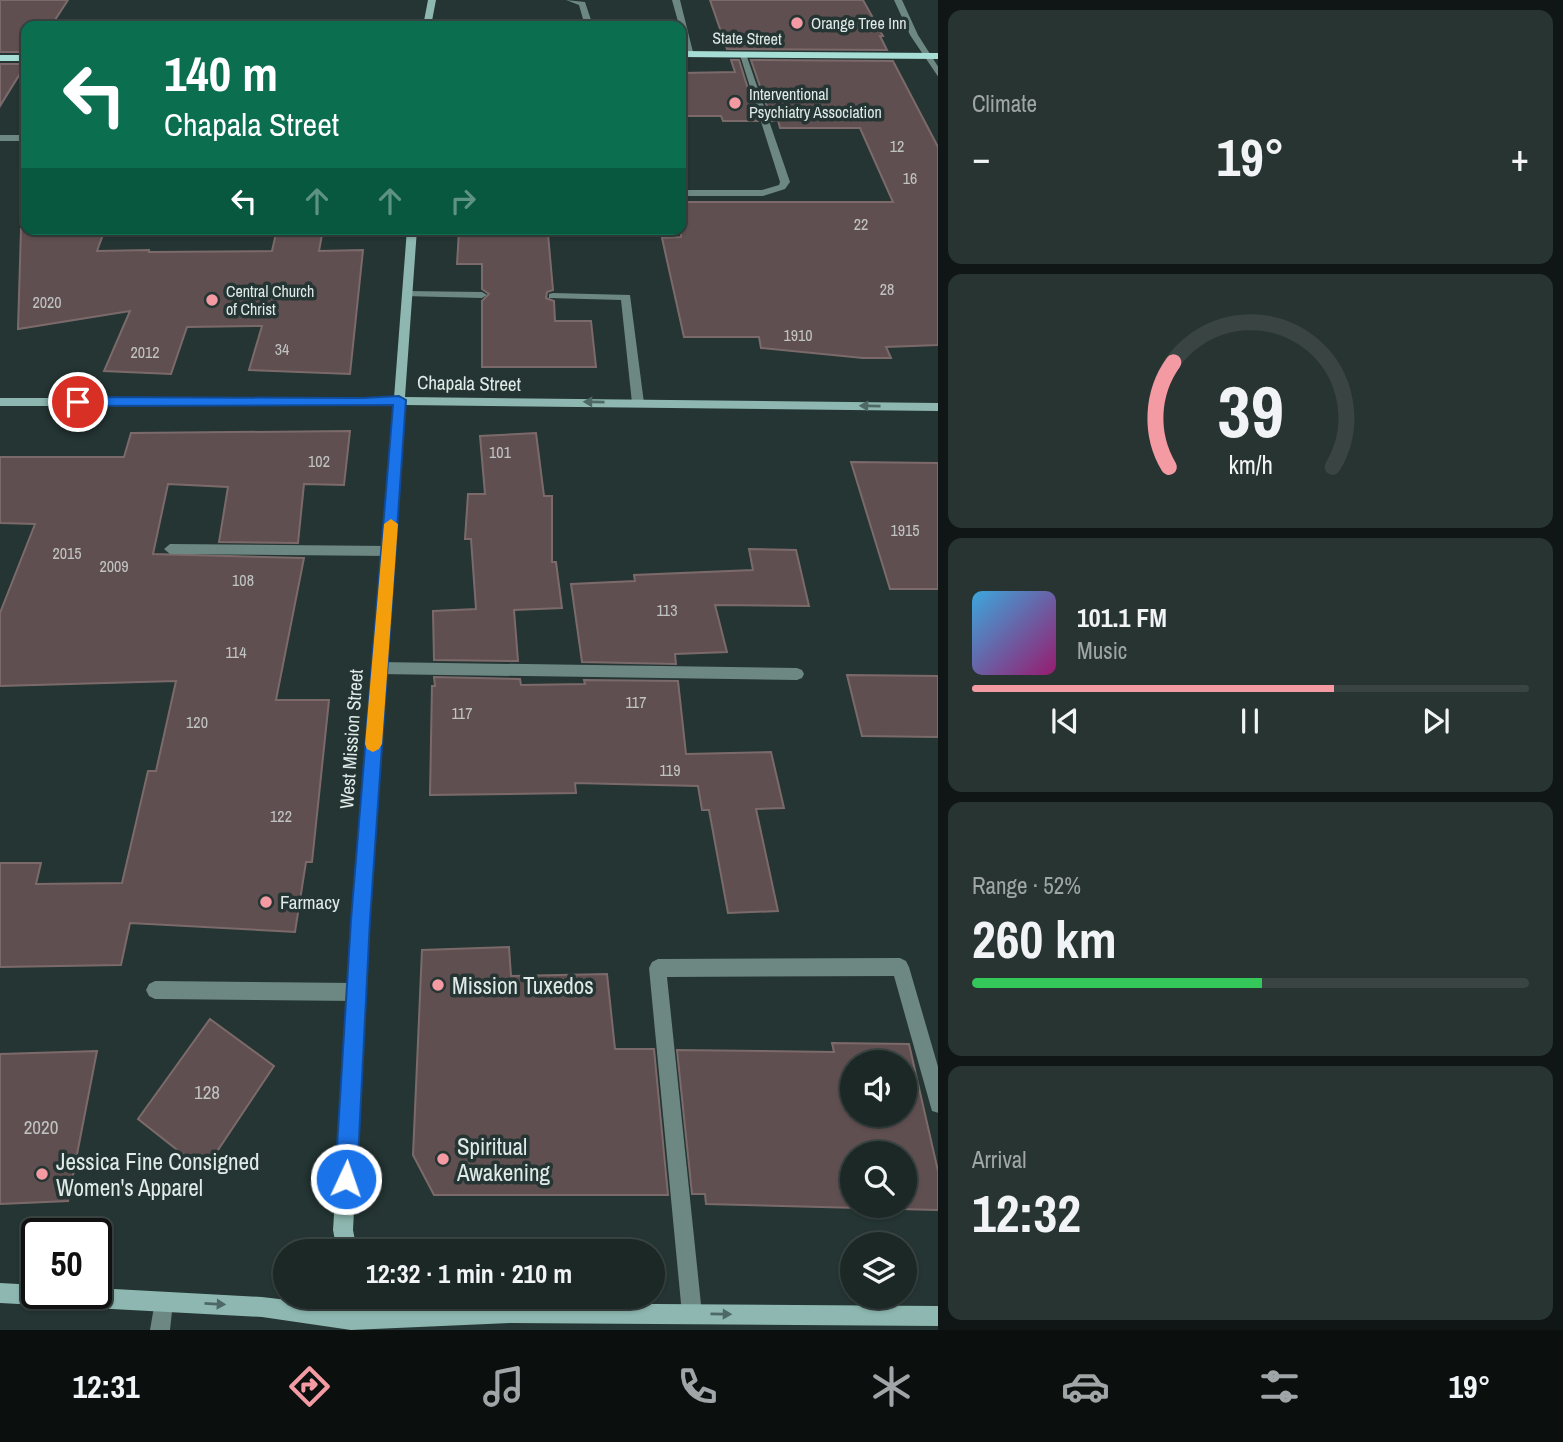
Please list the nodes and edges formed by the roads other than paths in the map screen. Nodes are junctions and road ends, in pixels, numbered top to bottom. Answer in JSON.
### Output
{"nodes":[{"id":1,"x":432,"y":0,"type":"edge"},
{"id":2,"x":570,"y":0,"type":"edge"},
{"id":3,"x":676,"y":0,"type":"edge"},
{"id":4,"x":898,"y":0,"type":"edge"},
{"id":5,"x":428,"y":21,"type":"edge"},
{"id":6,"x":587,"y":21,"type":"edge"},
{"id":7,"x":680,"y":21,"type":"edge"},
{"id":8,"x":0,"y":47,"type":"edge"},
{"id":9,"x":21,"y":47,"type":"edge"},
{"id":10,"x":686,"y":54,"type":"edge"},
{"id":11,"x":742,"y":54,"type":"junction"},
{"id":12,"x":933,"y":57,"type":"edge"},
{"id":13,"x":0,"y":58,"type":"edge"},
{"id":14,"x":21,"y":58,"type":"edge"},
{"id":15,"x":938,"y":76,"type":"edge"},
{"id":16,"x":0,"y":138,"type":"edge"},
{"id":17,"x":21,"y":138,"type":"edge"},
{"id":18,"x":686,"y":193,"type":"edge"},
{"id":19,"x":412,"y":235,"type":"edge"},
{"id":20,"x":407,"y":295,"type":"junction"},
{"id":21,"x":482,"y":295,"type":"dead end"},
{"id":22,"x":553,"y":296,"type":"dead end"},
{"id":23,"x":399,"y":400,"type":"junction"},
{"id":24,"x":0,"y":402,"type":"edge"},
{"id":25,"x":638,"y":403,"type":"junction"},
{"id":26,"x":938,"y":407,"type":"edge"},
{"id":27,"x":170,"y":549,"type":"dead end"},
{"id":28,"x":389,"y":551,"type":"junction"},
{"id":29,"x":379,"y":668,"type":"junction"},
{"id":30,"x":797,"y":674,"type":"dead end"},
{"id":31,"x":155,"y":990,"type":"dead end"},
{"id":32,"x":356,"y":992,"type":"junction"},
{"id":33,"x":938,"y":1104,"type":"edge"},
{"id":34,"x":345,"y":1239,"type":"edge"},
{"id":35,"x":0,"y":1293,"type":"edge"},
{"id":36,"x":163,"y":1301,"type":"junction"},
{"id":37,"x":692,"y":1314,"type":"junction"},
{"id":38,"x":938,"y":1316,"type":"edge"},
{"id":39,"x":360,"y":1324,"type":"edge"},
{"id":40,"x":160,"y":1330,"type":"edge"}],
"edges":[{"from":1,"to":5,"type":"street"},
{"from":2,"to":6,"type":"street"},
{"from":3,"to":7,"type":"street"},
{"from":4,"to":12,"type":"street"},
{"from":8,"to":9,"type":"main road"},
{"from":10,"to":11,"type":"main road","name":"State Street"},
{"from":11,"to":12,"type":"main road","name":"State Street"},
{"from":11,"to":18,"type":"street"},
{"from":12,"to":15,"type":"street"},
{"from":13,"to":14,"type":"main road"},
{"from":16,"to":17,"type":"street"},
{"from":19,"to":20,"type":"street","name":"West Mission Street"},
{"from":20,"to":21,"type":"street"},
{"from":20,"to":23,"type":"street","name":"West Mission Street"},
{"from":22,"to":25,"type":"street"},
{"from":23,"to":24,"type":"street","name":"Chapala Street"},
{"from":25,"to":23,"type":"street","name":"Chapala Street","one_way":true},
{"from":23,"to":28,"type":"street","name":"West Mission Street"},
{"from":26,"to":25,"type":"street","name":"Chapala Street","one_way":true},
{"from":27,"to":28,"type":"street"},
{"from":28,"to":29,"type":"street","name":"West Mission Street"},
{"from":29,"to":30,"type":"street"},
{"from":29,"to":32,"type":"street","name":"West Mission Street"},
{"from":31,"to":32,"type":"street"},
{"from":32,"to":34,"type":"street","name":"West Mission Street"},
{"from":33,"to":37,"type":"street"},
{"from":35,"to":36,"type":"street"},
{"from":36,"to":39,"type":"street","one_way":true},
{"from":36,"to":40,"type":"street"},
{"from":37,"to":38,"type":"street","one_way":true},
{"from":37,"to":39,"type":"street"}]}
